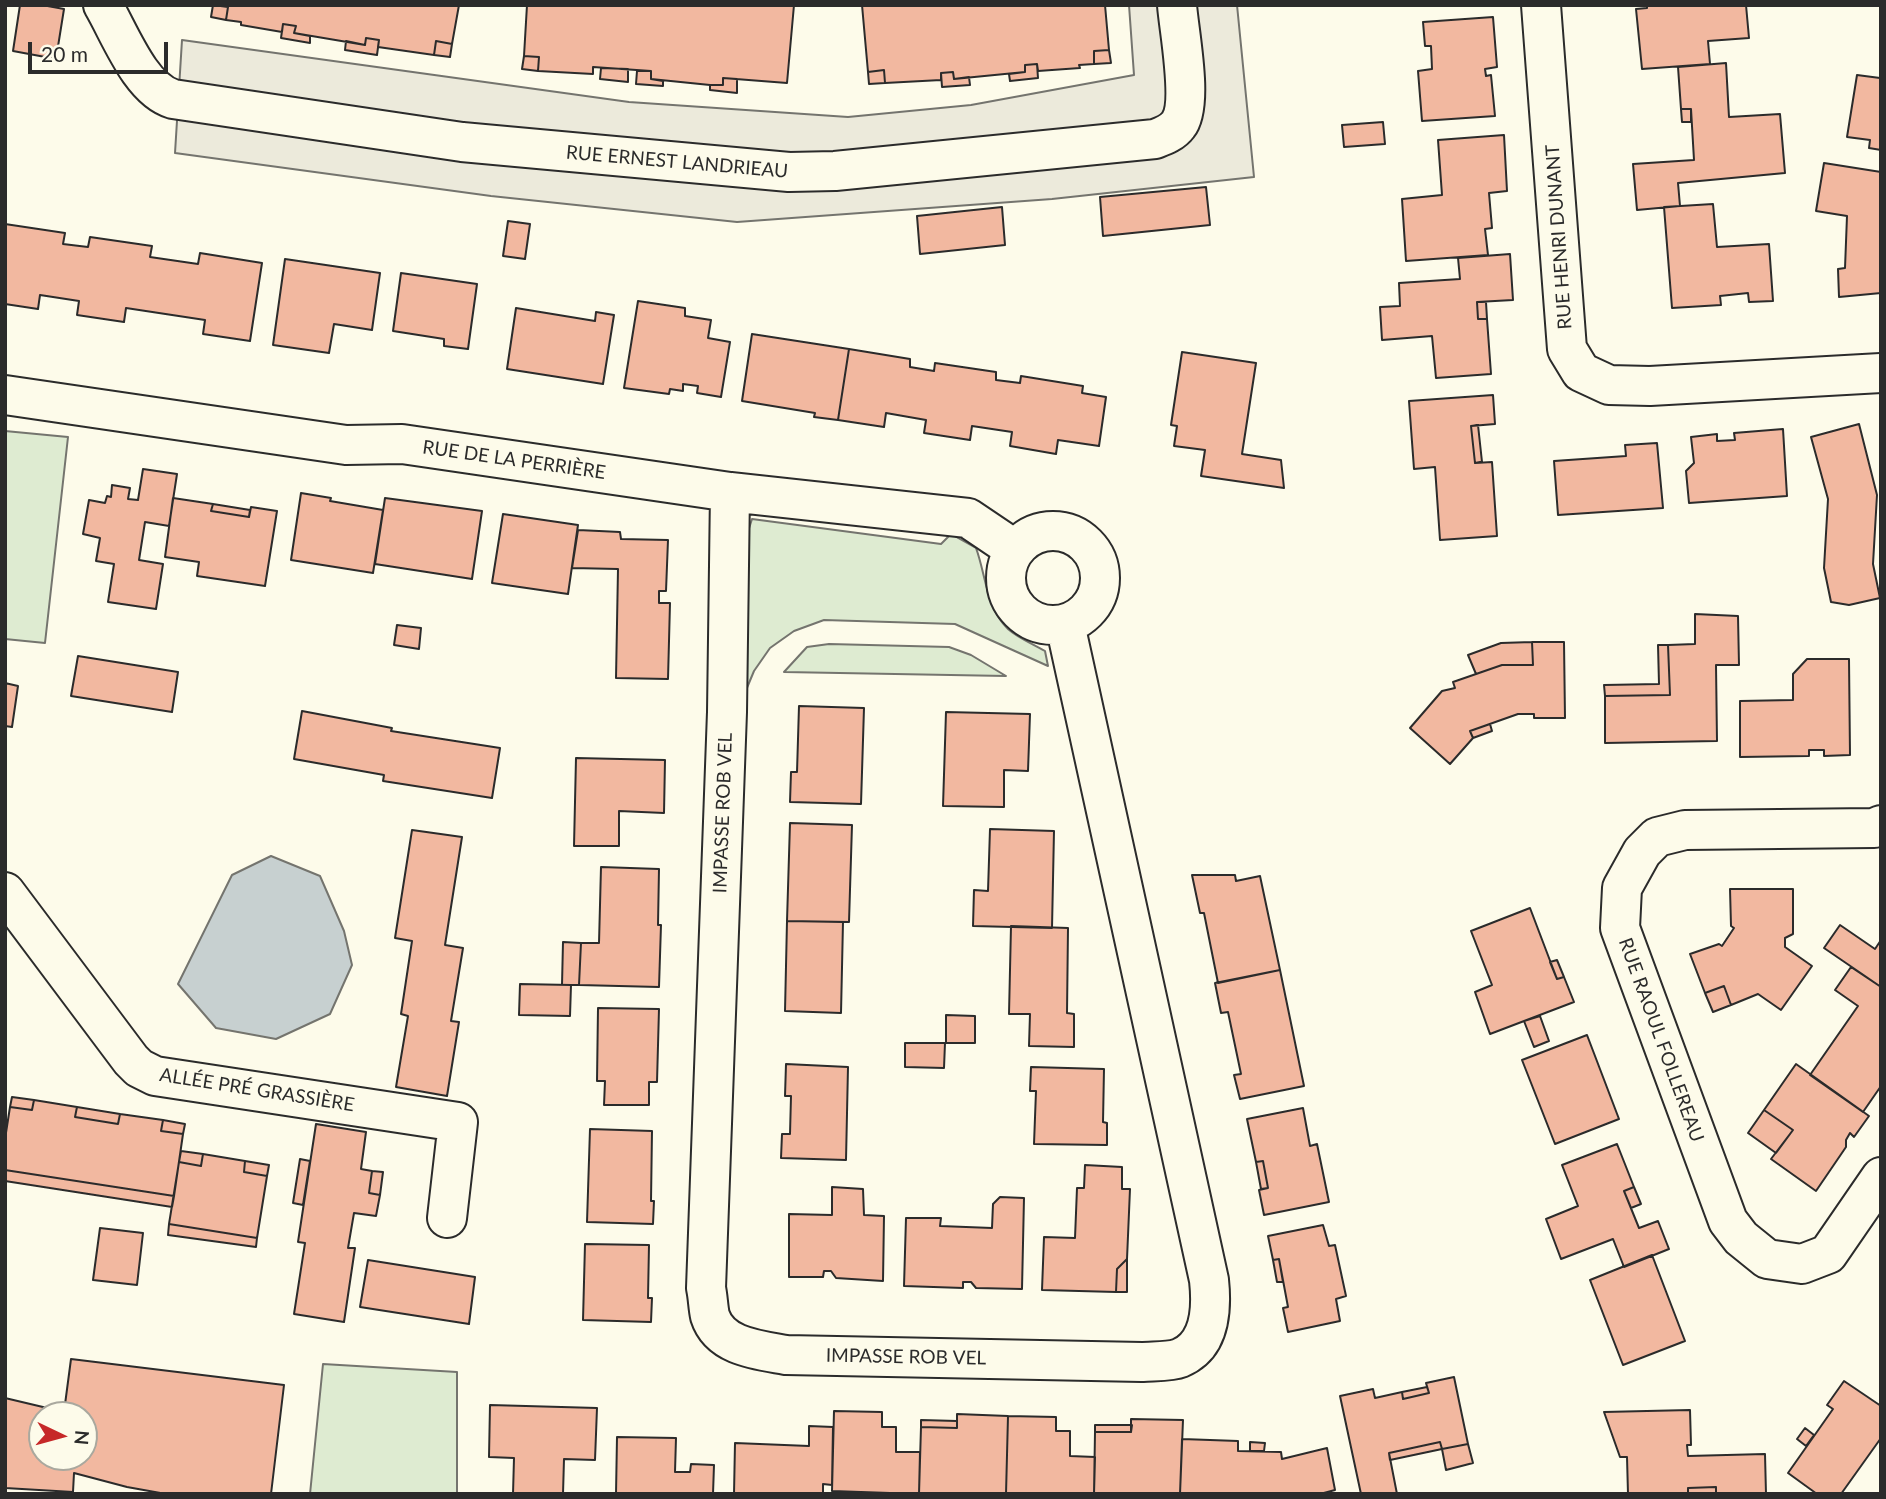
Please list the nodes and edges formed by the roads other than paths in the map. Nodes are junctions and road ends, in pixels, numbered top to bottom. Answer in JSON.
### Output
{"nodes":[{"id":1,"x":103,"y":5,"type":"edge"},
{"id":2,"x":1177,"y":5,"type":"edge"},
{"id":3,"x":1541,"y":5,"type":"edge"},
{"id":4,"x":1881,"y":373,"type":"edge"},
{"id":5,"x":5,"y":395,"type":"edge"},
{"id":6,"x":730,"y":492,"type":"junction"},
{"id":7,"x":1014,"y":549,"type":"junction"},
{"id":8,"x":1065,"y":624,"type":"junction"},
{"id":9,"x":1881,"y":825,"type":"edge"},
{"id":10,"x":5,"y":892,"type":"edge"},
{"id":11,"x":1881,"y":1177,"type":"edge"},
{"id":12,"x":447,"y":1218,"type":"dead end"}],
"edges":[{"from":1,"to":2,"type":"street","name":"RUE ERNEST LANDRIEAU"},
{"from":3,"to":4,"type":"street","name":"RUE HENRI DUNANT"},
{"from":5,"to":6,"type":"street","name":"RUE DE LA PERRIÈRE"},
{"from":6,"to":7,"type":"street","name":"RUE DE LA PERRIÈRE"},
{"from":6,"to":8,"type":"street","name":"IMPASSE ROB VEL"},
{"from":7,"to":8,"type":"street"},
{"from":7,"to":8,"type":"street"},
{"from":9,"to":11,"type":"street","name":"RUE RAOUL FOLLEREAU"},
{"from":10,"to":12,"type":"street","name":"ALLÉE PRÉ GRASSIÈRE"}]}
